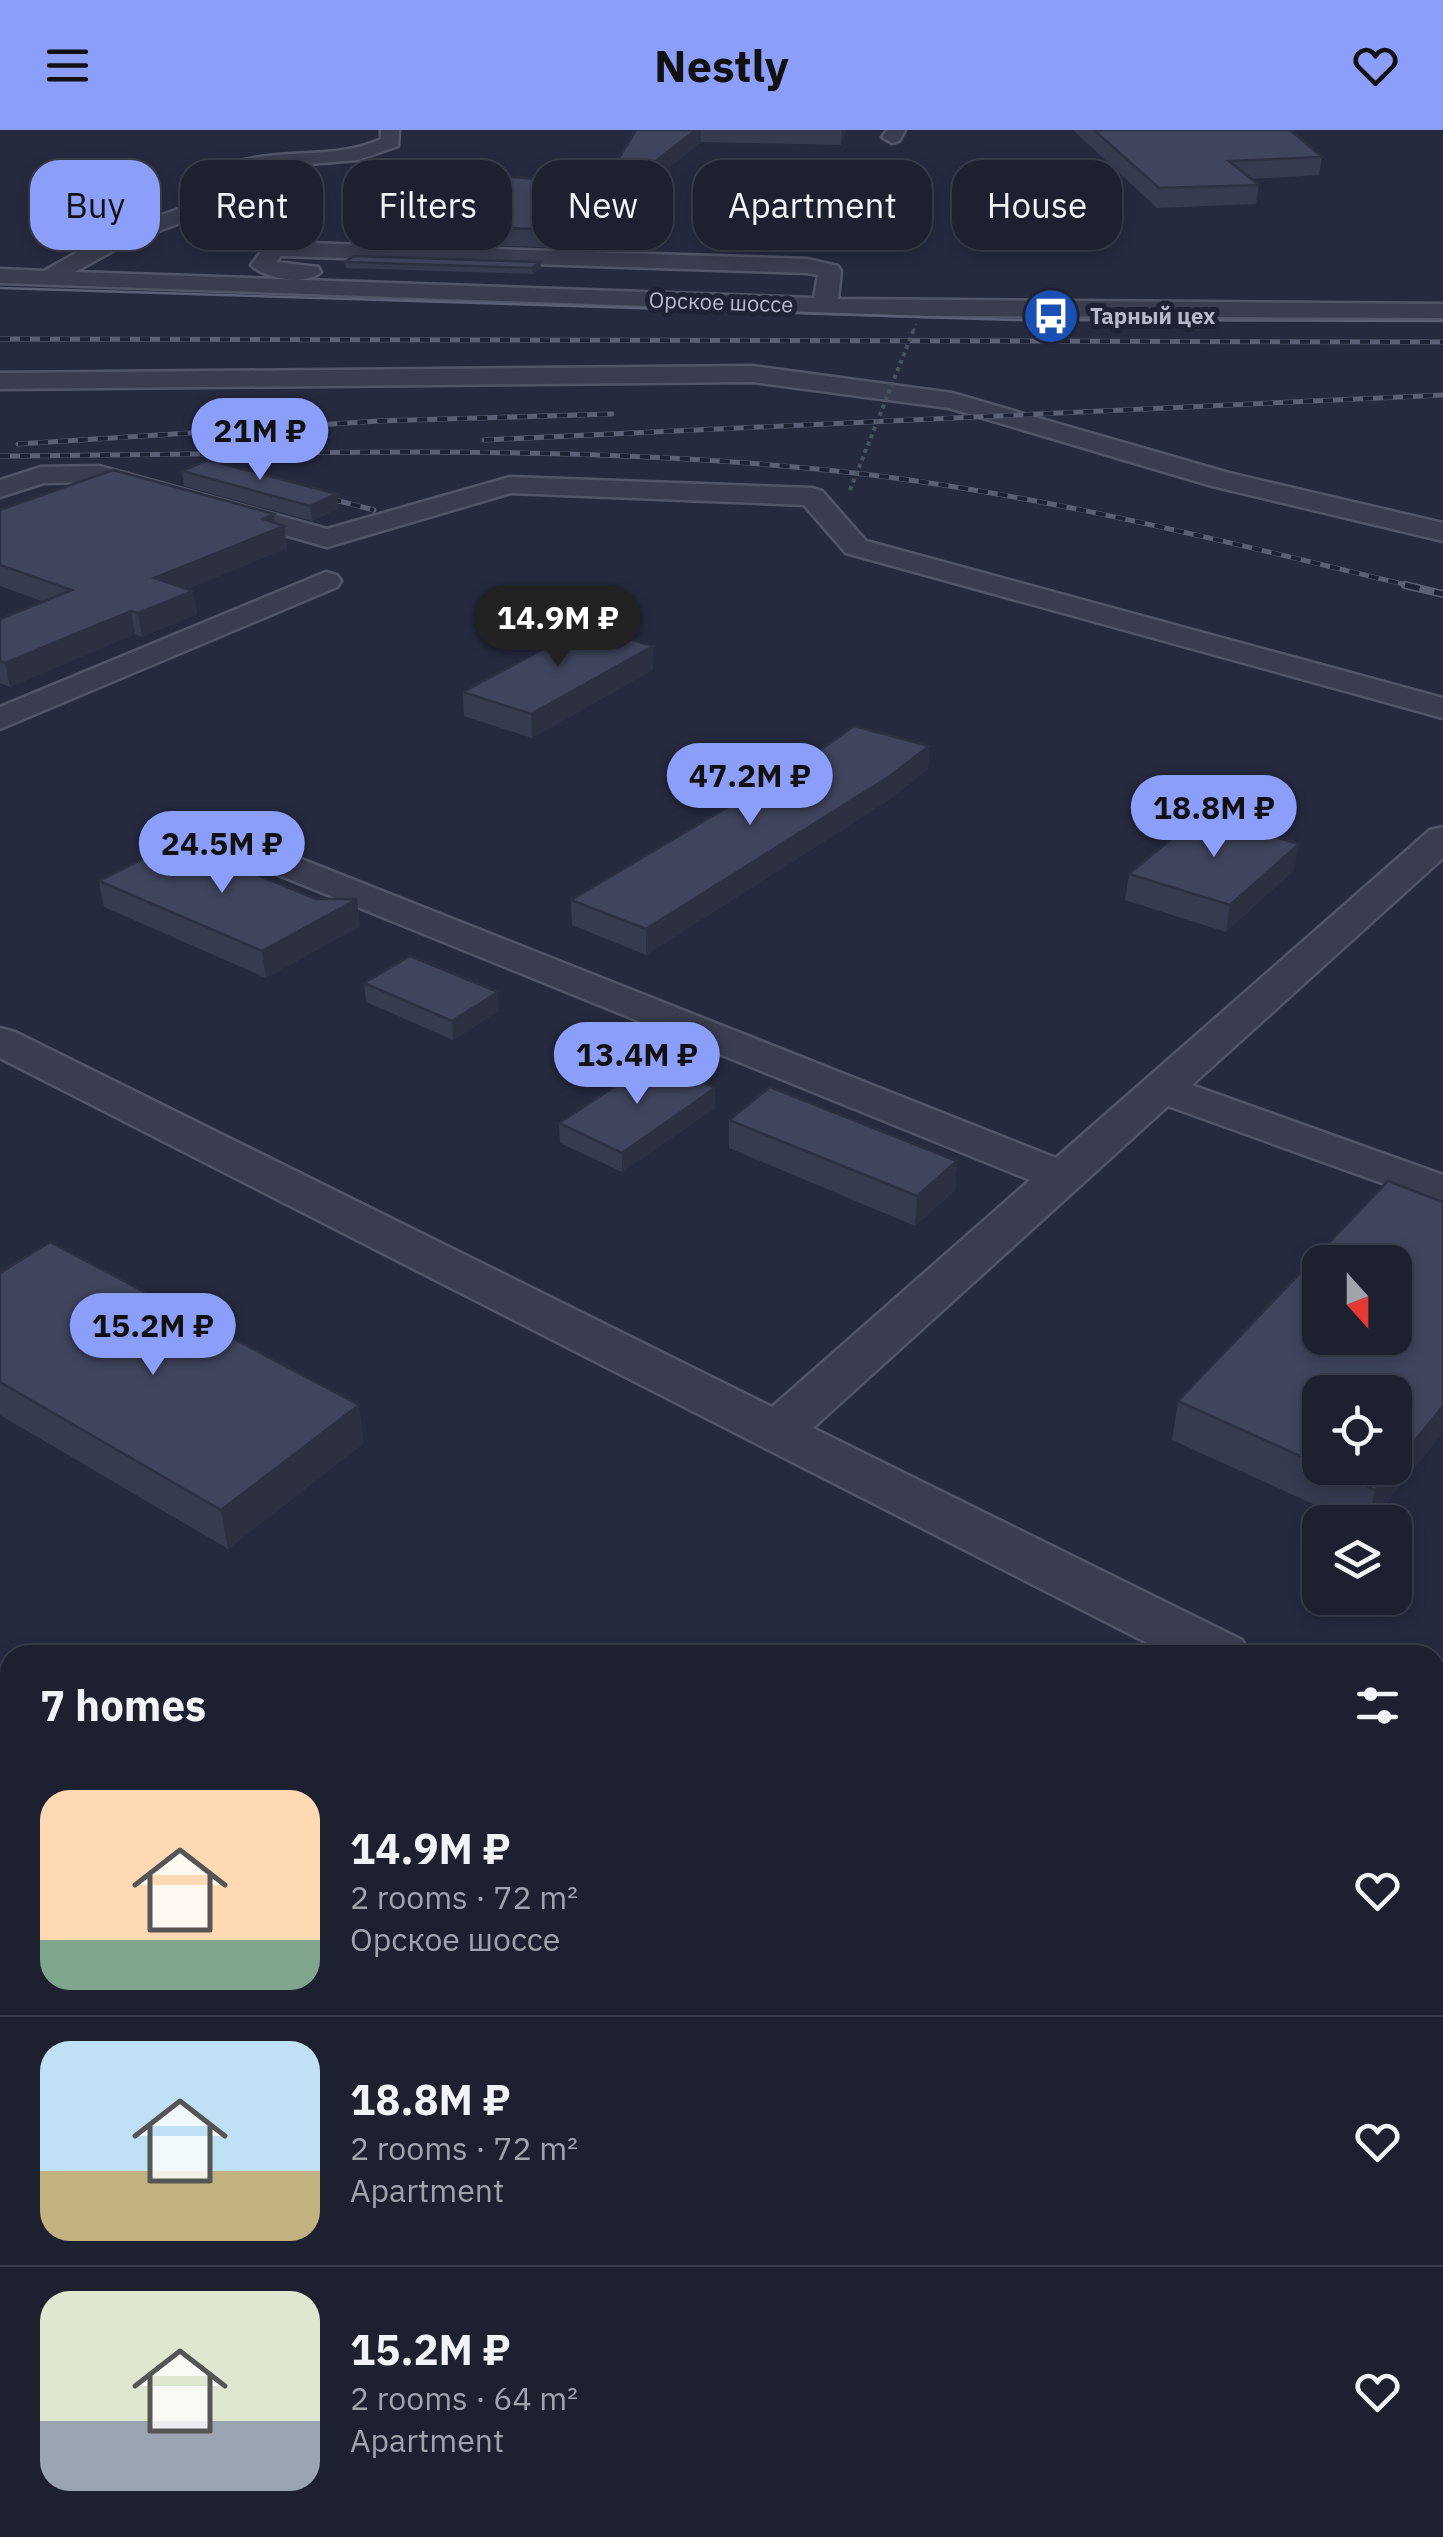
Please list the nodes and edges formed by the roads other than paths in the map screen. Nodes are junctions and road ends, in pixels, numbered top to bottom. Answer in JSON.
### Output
{"nodes":[{"id":1,"x":390,"y":130,"type":"edge"},
{"id":2,"x":0,"y":276,"type":"edge"},
{"id":3,"x":49,"y":278,"type":"junction"},
{"id":4,"x":826,"y":298,"type":"junction"},
{"id":5,"x":1443,"y":312,"type":"edge"},
{"id":6,"x":0,"y":381,"type":"edge"},
{"id":7,"x":0,"y":489,"type":"edge"},
{"id":8,"x":1443,"y":532,"type":"edge"},
{"id":9,"x":326,"y":581,"type":"dead end"},
{"id":10,"x":1443,"y":708,"type":"edge"},
{"id":11,"x":0,"y":719,"type":"edge"},
{"id":12,"x":208,"y":833,"type":"dead end"},
{"id":13,"x":1443,"y":838,"type":"edge"},
{"id":14,"x":0,"y":1041,"type":"edge"},
{"id":15,"x":1161,"y":1089,"type":"junction"},
{"id":16,"x":1062,"y":1177,"type":"junction"},
{"id":17,"x":1443,"y":1191,"type":"edge"},
{"id":18,"x":776,"y":1432,"type":"junction"},
{"id":19,"x":1201,"y":1645,"type":"edge"}],
"edges":[{"from":1,"to":3,"type":"street"},
{"from":2,"to":3,"type":"street","name":"Орское шоссе"},
{"from":3,"to":4,"type":"street","name":"Орское шоссе"},
{"from":4,"to":4,"type":"street"},
{"from":4,"to":5,"type":"street","name":"Орское шоссе"},
{"from":6,"to":8,"type":"street"},
{"from":7,"to":10,"type":"street"},
{"from":9,"to":11,"type":"street"},
{"from":12,"to":16,"type":"street"},
{"from":13,"to":15,"type":"street"},
{"from":14,"to":18,"type":"street"},
{"from":15,"to":16,"type":"street"},
{"from":15,"to":17,"type":"street"},
{"from":16,"to":18,"type":"street"},
{"from":18,"to":19,"type":"street"}]}
